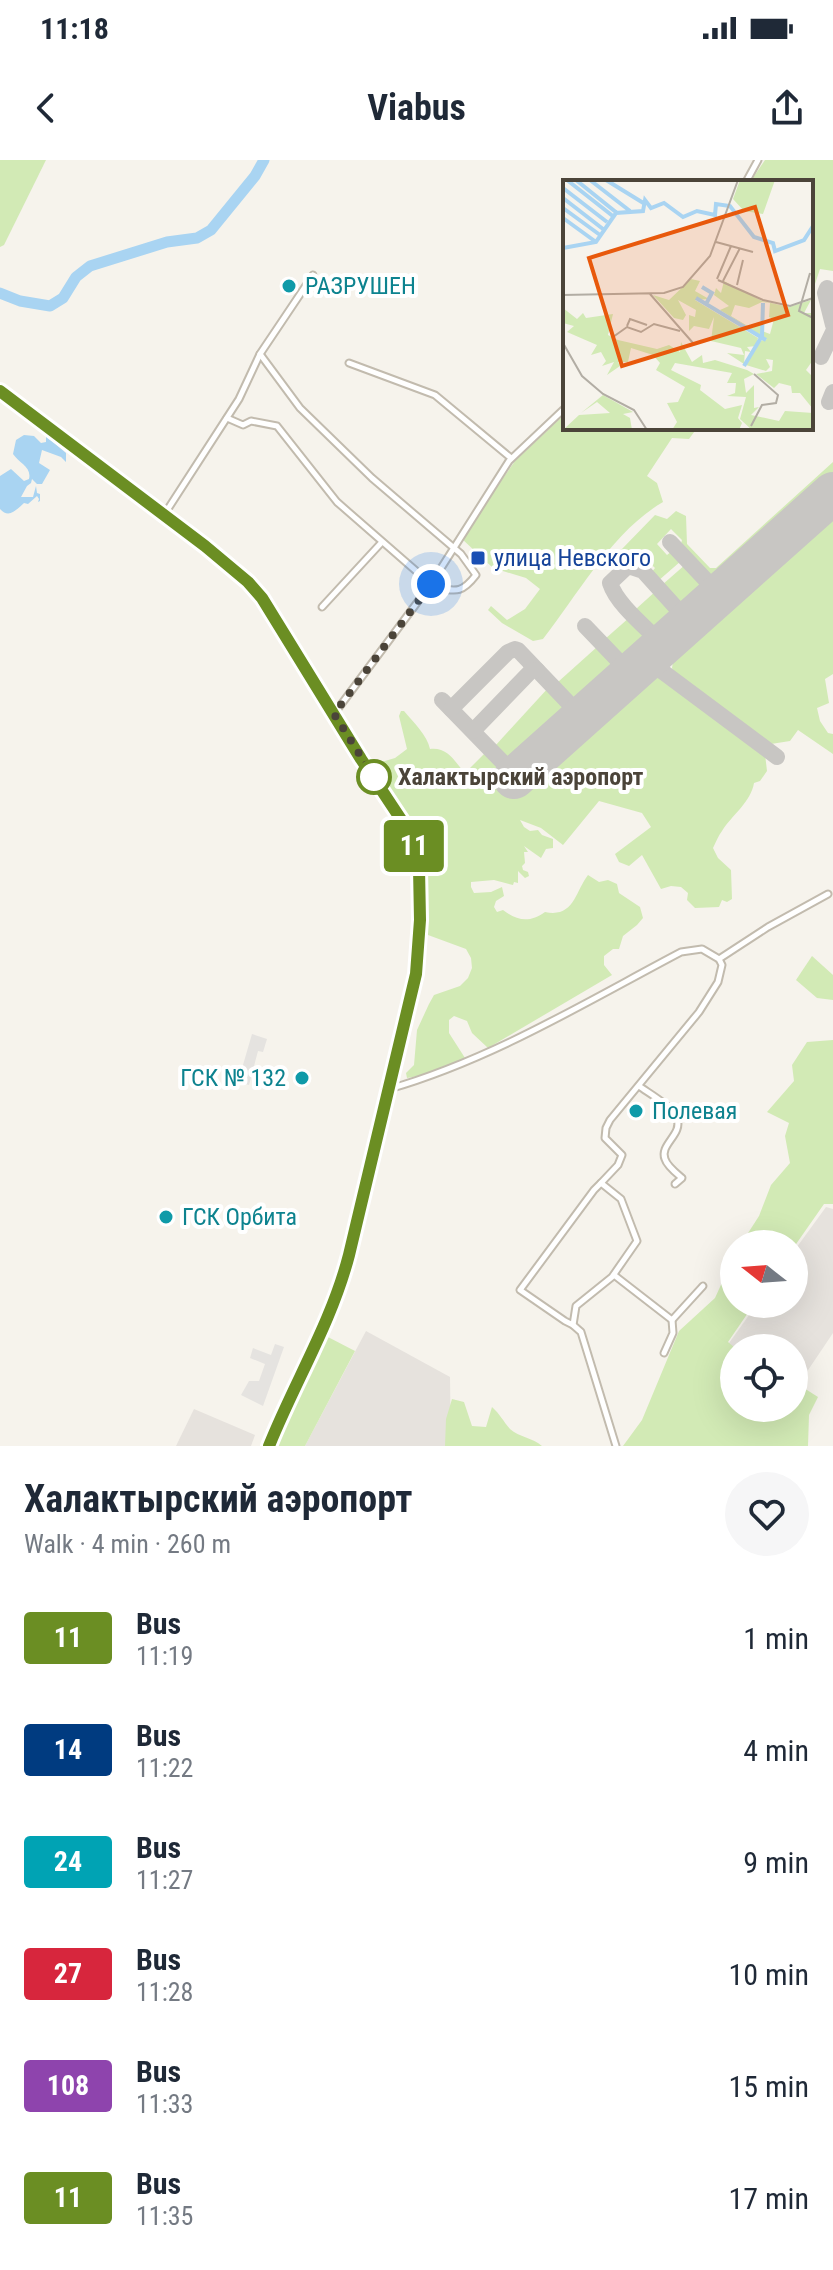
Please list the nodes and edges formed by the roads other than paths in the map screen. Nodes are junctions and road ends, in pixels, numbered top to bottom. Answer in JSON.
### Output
{"nodes":[{"id":1,"x":758,"y":160,"type":"edge"},
{"id":2,"x":747,"y":180,"type":"edge"},
{"id":3,"x":313,"y":275,"type":"dead end"},
{"id":4,"x":260,"y":354,"type":"junction"},
{"id":5,"x":349,"y":363,"type":"dead end"},
{"id":6,"x":0,"y":391,"type":"edge"},
{"id":7,"x":563,"y":410,"type":"edge"},
{"id":8,"x":227,"y":418,"type":"junction"},
{"id":9,"x":511,"y":458,"type":"junction"},
{"id":10,"x":164,"y":515,"type":"junction"},
{"id":11,"x":382,"y":542,"type":"junction"},
{"id":12,"x":453,"y":549,"type":"junction"},
{"id":13,"x":432,"y":582,"type":"junction"},
{"id":14,"x":322,"y":607,"type":"dead end"},
{"id":15,"x":334,"y":714,"type":"junction"},
{"id":16,"x":828,"y":894,"type":"dead end"},
{"id":17,"x":719,"y":959,"type":"junction"},
{"id":18,"x":639,"y":1086,"type":"junction"},
{"id":19,"x":388,"y":1089,"type":"junction"},
{"id":20,"x":601,"y":1183,"type":"junction"},
{"id":21,"x":675,"y":1184,"type":"dead end"},
{"id":22,"x":614,"y":1275,"type":"junction"},
{"id":23,"x":703,"y":1286,"type":"dead end"},
{"id":24,"x":672,"y":1320,"type":"junction"},
{"id":25,"x":573,"y":1325,"type":"junction"},
{"id":26,"x":664,"y":1353,"type":"dead end"},
{"id":27,"x":269,"y":1446,"type":"edge"},
{"id":28,"x":616,"y":1446,"type":"edge"}],
"edges":[{"from":1,"to":2,"type":"street"},
{"from":3,"to":4,"type":"street"},
{"from":4,"to":8,"type":"street"},
{"from":4,"to":12,"type":"street"},
{"from":5,"to":9,"type":"street"},
{"from":6,"to":10,"type":"street"},
{"from":7,"to":9,"type":"street"},
{"from":8,"to":10,"type":"street"},
{"from":8,"to":11,"type":"street"},
{"from":9,"to":12,"type":"street"},
{"from":10,"to":15,"type":"street"},
{"from":11,"to":13,"type":"street"},
{"from":11,"to":14,"type":"street"},
{"from":12,"to":13,"type":"street"},
{"from":12,"to":13,"type":"street"},
{"from":13,"to":15,"type":"street"},
{"from":15,"to":19,"type":"street"},
{"from":16,"to":17,"type":"street"},
{"from":17,"to":18,"type":"street"},
{"from":17,"to":19,"type":"street"},
{"from":18,"to":20,"type":"street"},
{"from":18,"to":21,"type":"street"},
{"from":19,"to":27,"type":"street"},
{"from":20,"to":22,"type":"street"},
{"from":20,"to":25,"type":"street"},
{"from":22,"to":24,"type":"street"},
{"from":22,"to":25,"type":"street"},
{"from":23,"to":24,"type":"street"},
{"from":24,"to":26,"type":"street"},
{"from":25,"to":28,"type":"street"}]}
